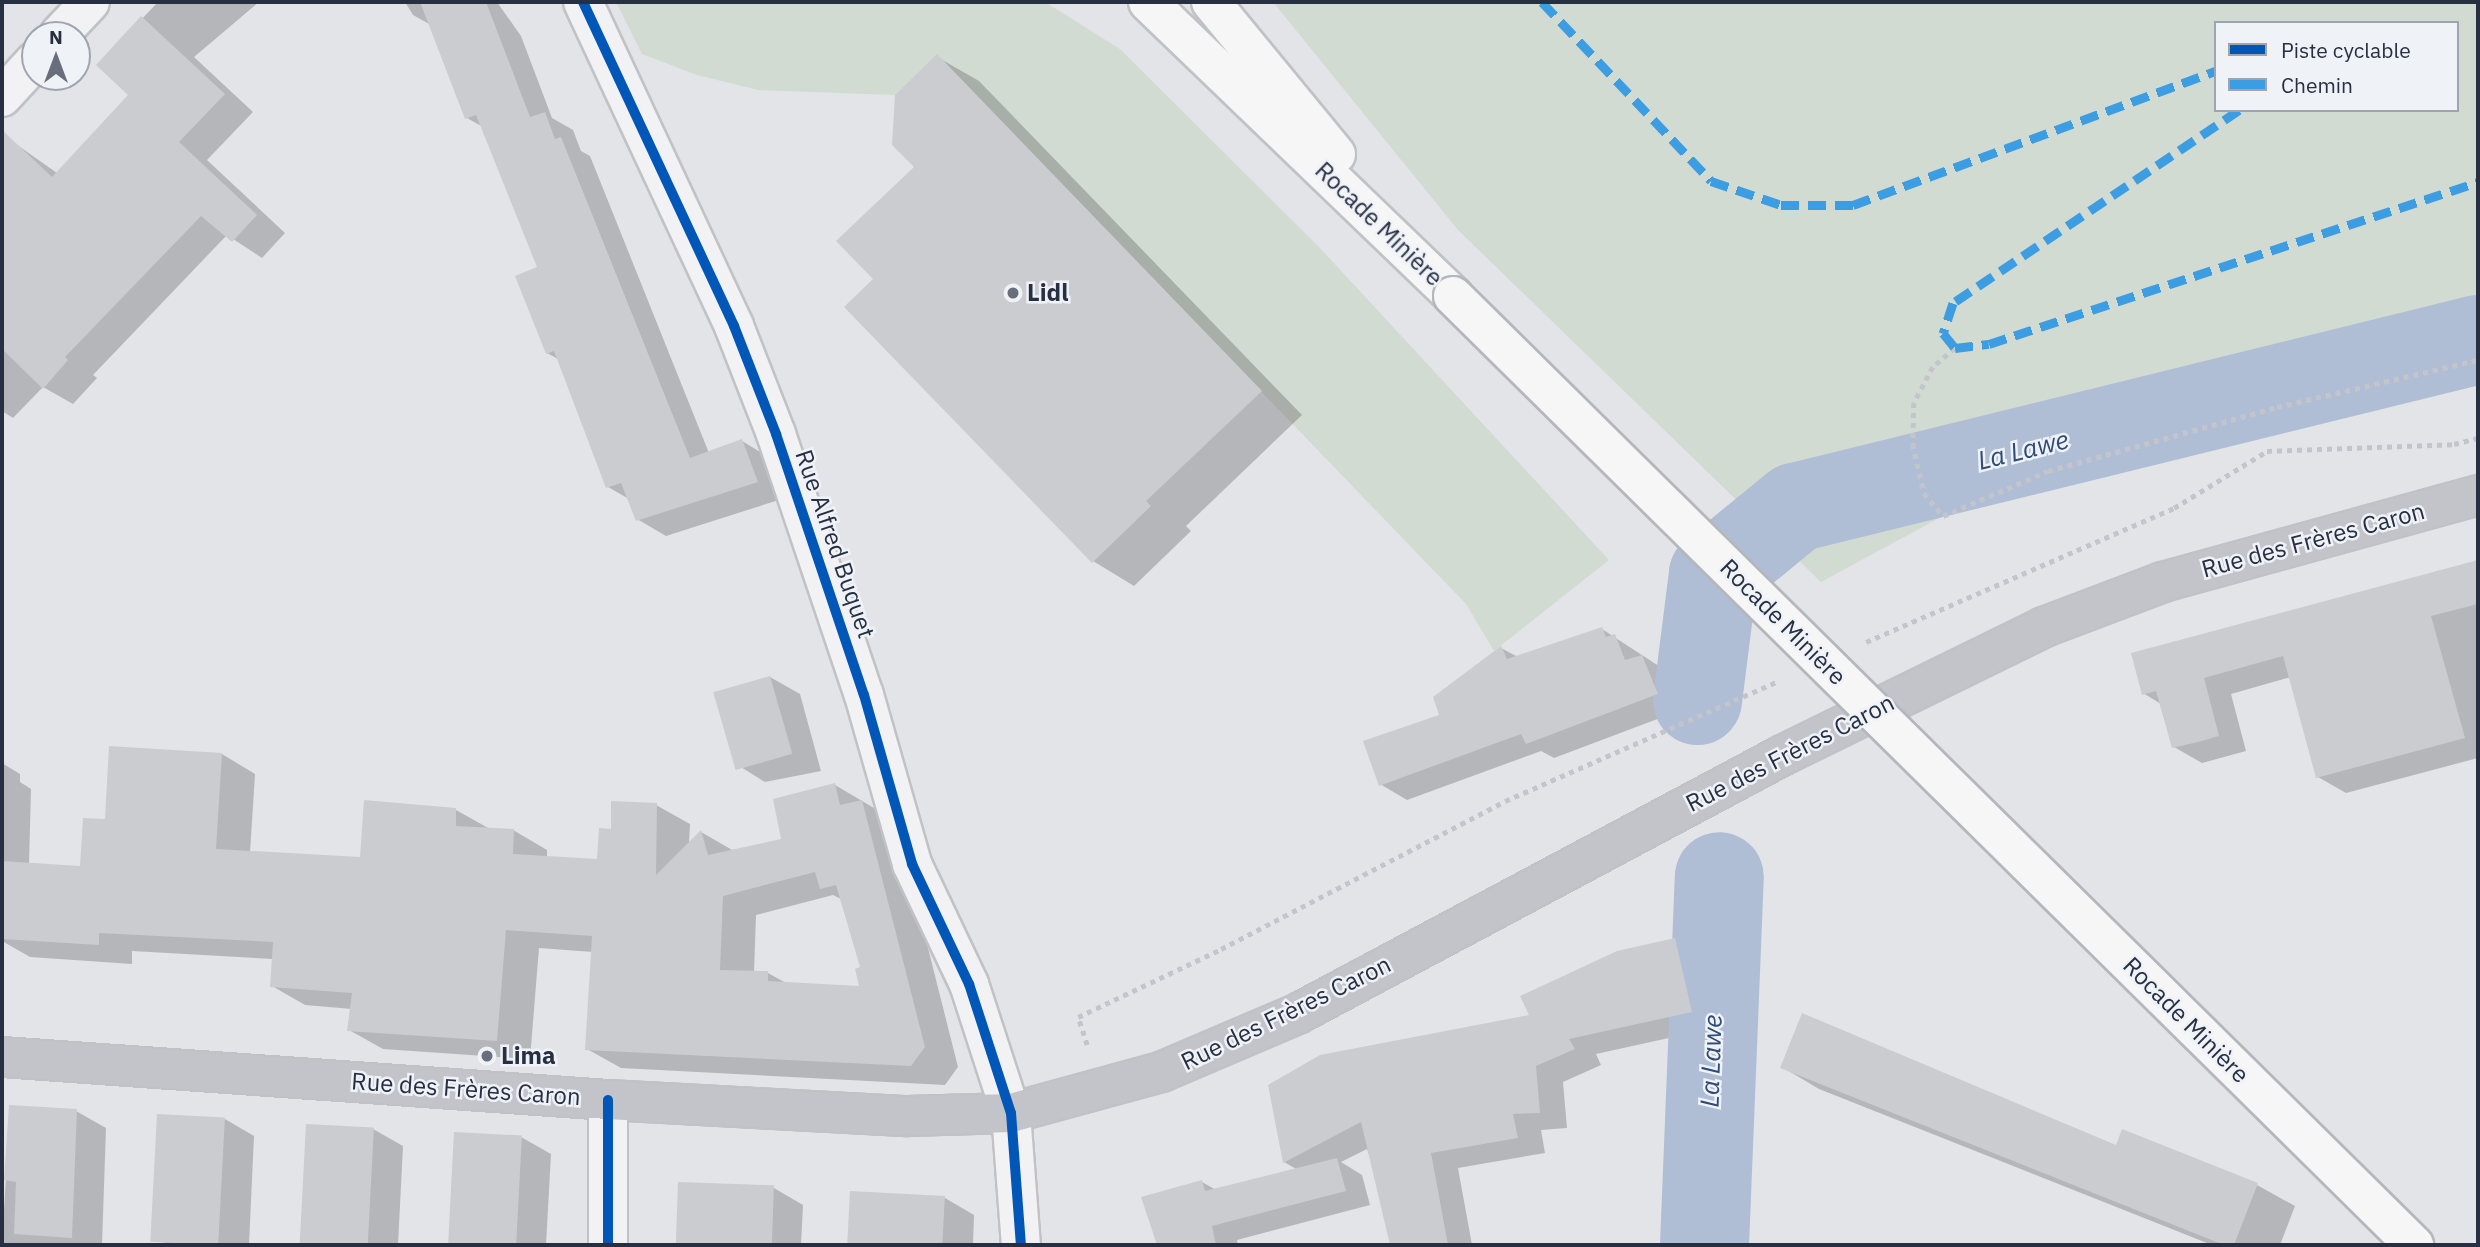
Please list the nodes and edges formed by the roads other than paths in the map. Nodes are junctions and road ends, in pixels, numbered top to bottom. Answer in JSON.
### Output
{"nodes":[{"id":1,"x":90,"y":2,"type":"edge"},
{"id":2,"x":583,"y":2,"type":"edge"},
{"id":3,"x":1149,"y":2,"type":"edge"},
{"id":4,"x":1211,"y":2,"type":"edge"},
{"id":5,"x":72,"y":21,"type":"edge"},
{"id":6,"x":21,"y":76,"type":"edge"},
{"id":7,"x":2,"y":97,"type":"edge"},
{"id":8,"x":1453,"y":296,"type":"junction"},
{"id":9,"x":2478,"y":495,"type":"edge"},
{"id":10,"x":2,"y":1057,"type":"edge"},
{"id":11,"x":608,"y":1100,"type":"junction"},
{"id":12,"x":1011,"y":1113,"type":"junction"},
{"id":13,"x":608,"y":1245,"type":"edge"},
{"id":14,"x":1021,"y":1245,"type":"edge"},
{"id":15,"x":2414,"y":1245,"type":"edge"}],
"edges":[{"from":1,"to":5,"type":"street"},
{"from":2,"to":12,"type":"street","name":"Rue Alfred Buquet"},
{"from":3,"to":8,"type":"highway","name":"Rocade Minière"},
{"from":4,"to":8,"type":"highway"},
{"from":6,"to":7,"type":"street"},
{"from":8,"to":15,"type":"highway","name":"Rocade Minière","bridge":true},
{"from":9,"to":12,"type":"main road","name":"Rue des Frères Caron"},
{"from":10,"to":11,"type":"main road","name":"Rue des Frères Caron"},
{"from":11,"to":12,"type":"main road","name":"Rue des Frères Caron"},
{"from":11,"to":13,"type":"street"},
{"from":12,"to":14,"type":"street","name":"Rue Alfred Buquet"}]}
